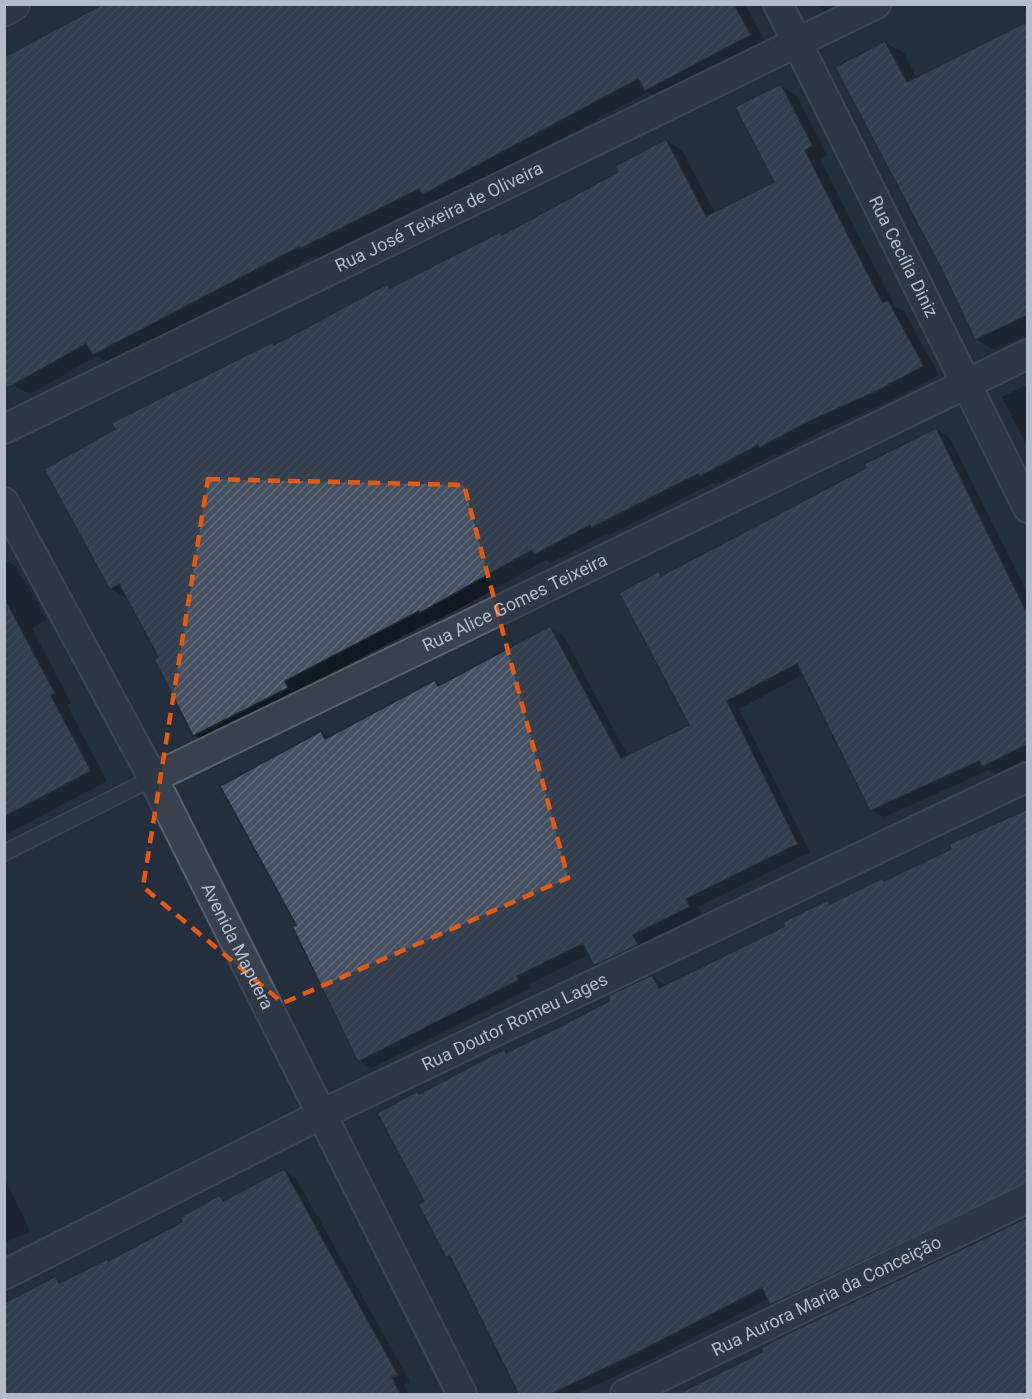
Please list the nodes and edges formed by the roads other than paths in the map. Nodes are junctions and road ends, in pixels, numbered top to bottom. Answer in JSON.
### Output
{"nodes":[{"id":1,"x":14,"y":4,"type":"edge"},
{"id":2,"x":778,"y":4,"type":"edge"},
{"id":3,"x":876,"y":4,"type":"edge"},
{"id":4,"x":4,"y":9,"type":"edge"},
{"id":5,"x":798,"y":44,"type":"junction"},
{"id":6,"x":1028,"y":354,"type":"edge"},
{"id":7,"x":966,"y":386,"type":"junction"},
{"id":8,"x":4,"y":429,"type":"edge"},
{"id":9,"x":4,"y":502,"type":"edge"},
{"id":10,"x":1028,"y":508,"type":"edge"},
{"id":11,"x":1028,"y":777,"type":"edge"},
{"id":12,"x":153,"y":778,"type":"junction"},
{"id":13,"x":4,"y":853,"type":"edge"},
{"id":14,"x":322,"y":1114,"type":"junction"},
{"id":15,"x":1028,"y":1198,"type":"edge"},
{"id":16,"x":4,"y":1275,"type":"edge"},
{"id":17,"x":462,"y":1395,"type":"edge"},
{"id":18,"x":624,"y":1395,"type":"edge"}],
"edges":[{"from":1,"to":4,"type":"street"},
{"from":2,"to":5,"type":"street","name":"Rua Cecília Diniz"},
{"from":3,"to":5,"type":"street","name":"Rua José Teixeira de Oliveira"},
{"from":5,"to":7,"type":"street","name":"Rua Cecília Diniz"},
{"from":5,"to":8,"type":"street","name":"Rua José Teixeira de Oliveira"},
{"from":6,"to":7,"type":"street","name":"Rua Alice Gomes Teixeira"},
{"from":7,"to":10,"type":"street","name":"Rua Cecília Diniz"},
{"from":7,"to":12,"type":"street","name":"Rua Alice Gomes Teixeira"},
{"from":9,"to":12,"type":"street","name":"Avenida Mapuera"},
{"from":11,"to":14,"type":"street","name":"Rua Doutor Romeu Lages"},
{"from":12,"to":13,"type":"lane","name":"Rua Alice Gomes Teixeira"},
{"from":12,"to":14,"type":"street","name":"Avenida Mapuera"},
{"from":14,"to":16,"type":"street","name":"Rua Doutor Romeu Lages"},
{"from":14,"to":17,"type":"street","name":"Avenida Mapuera"},
{"from":15,"to":18,"type":"street","name":"Rua Aurora Maria da Conceição"}]}
